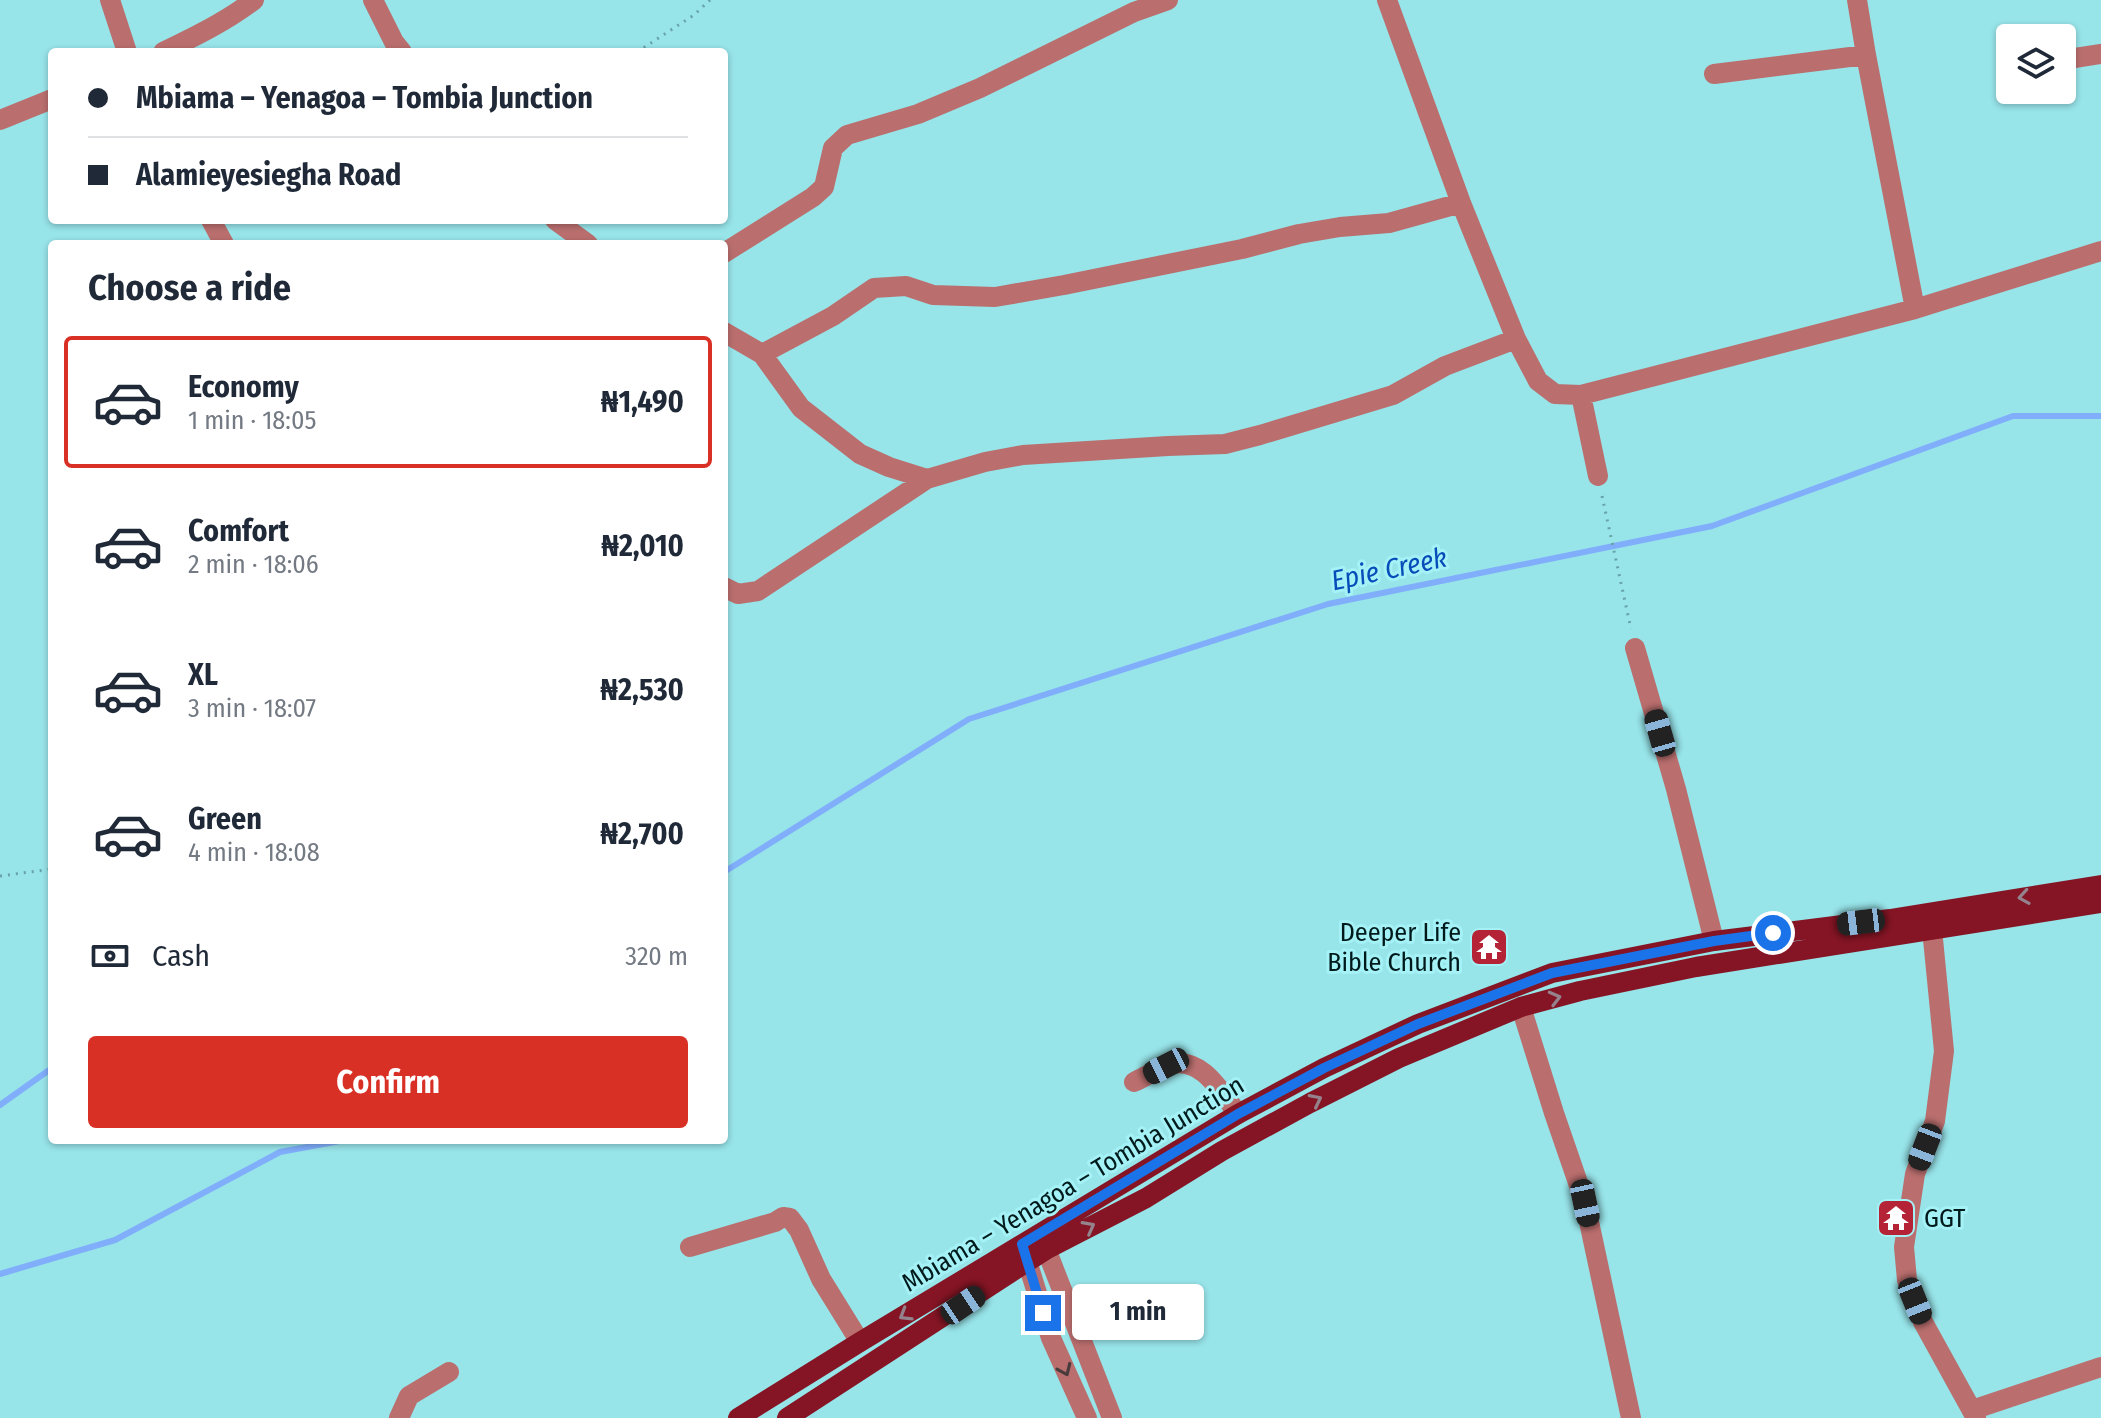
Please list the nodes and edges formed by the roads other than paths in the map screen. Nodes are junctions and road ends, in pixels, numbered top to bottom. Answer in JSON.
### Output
{"nodes":[{"id":1,"x":110,"y":0,"type":"edge"},
{"id":2,"x":254,"y":0,"type":"edge"},
{"id":3,"x":373,"y":0,"type":"edge"},
{"id":4,"x":1168,"y":0,"type":"edge"},
{"id":5,"x":1387,"y":0,"type":"edge"},
{"id":6,"x":1857,"y":0,"type":"edge"},
{"id":7,"x":126,"y":48,"type":"edge"},
{"id":8,"x":171,"y":48,"type":"edge"},
{"id":9,"x":400,"y":48,"type":"edge"},
{"id":10,"x":2101,"y":54,"type":"edge"},
{"id":11,"x":1866,"y":55,"type":"junction"},
{"id":12,"x":2076,"y":58,"type":"edge"},
{"id":13,"x":1714,"y":74,"type":"dead end"},
{"id":14,"x":48,"y":101,"type":"edge"},
{"id":15,"x":0,"y":120,"type":"edge"},
{"id":16,"x":1461,"y":203,"type":"junction"},
{"id":17,"x":560,"y":224,"type":"edge"},
{"id":18,"x":582,"y":240,"type":"edge"},
{"id":19,"x":728,"y":250,"type":"edge"},
{"id":20,"x":2101,"y":251,"type":"edge"},
{"id":21,"x":1915,"y":309,"type":"junction"},
{"id":22,"x":728,"y":334,"type":"edge"},
{"id":23,"x":1516,"y":339,"type":"junction"},
{"id":24,"x":762,"y":354,"type":"junction"},
{"id":25,"x":1581,"y":395,"type":"junction"},
{"id":26,"x":1598,"y":476,"type":"road end"},
{"id":27,"x":927,"y":479,"type":"junction"},
{"id":28,"x":728,"y":589,"type":"edge"},
{"id":29,"x":1635,"y":648,"type":"road end"},
{"id":30,"x":2101,"y":885,"type":"edge"},
{"id":31,"x":2101,"y":903,"type":"edge"},
{"id":32,"x":1932,"y":929,"type":"junction"},
{"id":33,"x":1714,"y":941,"type":"junction"},
{"id":34,"x":1521,"y":1007,"type":"junction"},
{"id":35,"x":1134,"y":1082,"type":"dead end"},
{"id":36,"x":1238,"y":1114,"type":"junction"},
{"id":37,"x":690,"y":1247,"type":"dead end"},
{"id":38,"x":1034,"y":1247,"type":"junction"},
{"id":39,"x":860,"y":1342,"type":"junction"},
{"id":40,"x":2101,"y":1367,"type":"edge"},
{"id":41,"x":449,"y":1372,"type":"dead end"},
{"id":42,"x":1974,"y":1414,"type":"edge"},
{"id":43,"x":399,"y":1418,"type":"edge"},
{"id":44,"x":738,"y":1418,"type":"edge"},
{"id":45,"x":787,"y":1418,"type":"edge"},
{"id":46,"x":1087,"y":1418,"type":"edge"},
{"id":47,"x":1112,"y":1418,"type":"edge"},
{"id":48,"x":1631,"y":1418,"type":"edge"}],
"edges":[{"from":1,"to":7,"type":"street"},
{"from":2,"to":8,"type":"street"},
{"from":3,"to":9,"type":"street"},
{"from":4,"to":19,"type":"street"},
{"from":5,"to":16,"type":"street"},
{"from":6,"to":11,"type":"street"},
{"from":10,"to":12,"type":"street"},
{"from":11,"to":13,"type":"street"},
{"from":11,"to":21,"type":"street"},
{"from":14,"to":15,"type":"street"},
{"from":16,"to":23,"type":"street"},
{"from":16,"to":24,"type":"street"},
{"from":17,"to":18,"type":"street"},
{"from":20,"to":21,"type":"street"},
{"from":21,"to":25,"type":"street"},
{"from":22,"to":24,"type":"street"},
{"from":23,"to":25,"type":"street"},
{"from":23,"to":27,"type":"street"},
{"from":24,"to":27,"type":"street"},
{"from":25,"to":26,"type":"street"},
{"from":27,"to":28,"type":"street"},
{"from":29,"to":33,"type":"street"},
{"from":30,"to":33,"type":"main road","name":"Mbiama – Yenagoa – Tombia Junction","one_way":true},
{"from":31,"to":32,"type":"main road","name":"Mbiama – Yenagoa – Tombia Junction"},
{"from":34,"to":32,"type":"main road","name":"Mbiama – Yenagoa – Tombia Junction","one_way":true},
{"from":32,"to":42,"type":"street"},
{"from":33,"to":36,"type":"main road","name":"Mbiama – Yenagoa – Tombia Junction"},
{"from":38,"to":34,"type":"main road","name":"Mbiama – Yenagoa – Tombia Junction","one_way":true},
{"from":34,"to":48,"type":"street"},
{"from":35,"to":36,"type":"street"},
{"from":36,"to":38,"type":"main road","name":"Mbiama – Yenagoa – Tombia Junction"},
{"from":37,"to":39,"type":"street"},
{"from":38,"to":39,"type":"main road","name":"Mbiama – Yenagoa – Tombia Junction","one_way":true},
{"from":38,"to":45,"type":"main road","name":"Mbiama – Yenagoa – Tombia Junction"},
{"from":38,"to":46,"type":"street","one_way":true},
{"from":38,"to":47,"type":"street"},
{"from":39,"to":44,"type":"main road","name":"Mbiama – Yenagoa – Tombia Junction"},
{"from":40,"to":42,"type":"street"},
{"from":41,"to":43,"type":"street"}]}
